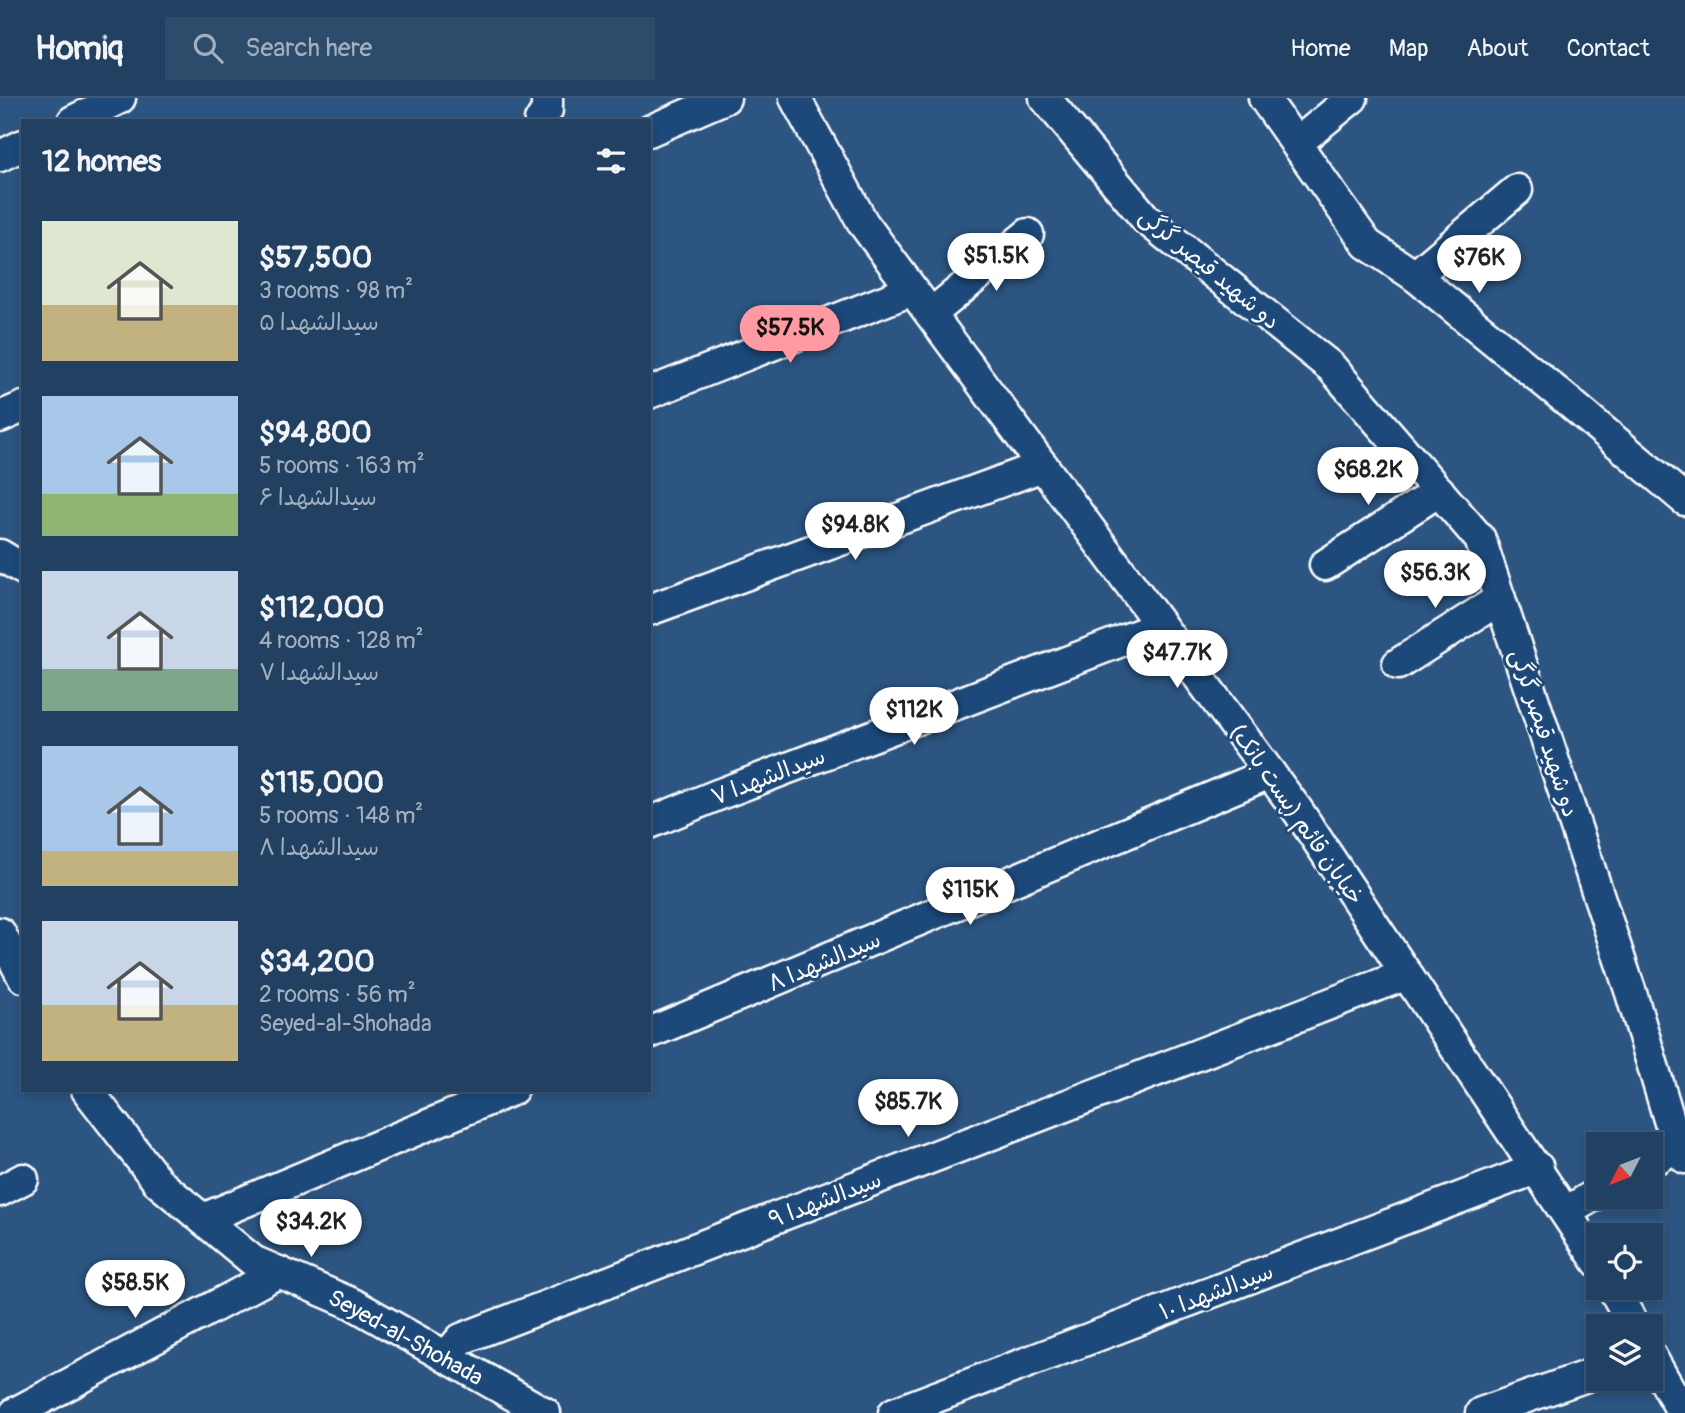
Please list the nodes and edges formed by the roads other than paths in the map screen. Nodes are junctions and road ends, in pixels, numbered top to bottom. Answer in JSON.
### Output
{"nodes":[{"id":1,"x":120,"y":98,"type":"edge"},
{"id":2,"x":547,"y":98,"type":"edge"},
{"id":3,"x":725,"y":98,"type":"edge"},
{"id":4,"x":795,"y":98,"type":"edge"},
{"id":5,"x":1045,"y":98,"type":"edge"},
{"id":6,"x":1265,"y":98,"type":"edge"},
{"id":7,"x":1352,"y":98,"type":"edge"},
{"id":8,"x":77,"y":119,"type":"edge"},
{"id":9,"x":541,"y":119,"type":"edge"},
{"id":10,"x":651,"y":130,"type":"edge"},
{"id":11,"x":1296,"y":144,"type":"junction"},
{"id":12,"x":21,"y":146,"type":"edge"},
{"id":13,"x":0,"y":156,"type":"edge"},
{"id":14,"x":1517,"y":190,"type":"dead end"},
{"id":15,"x":1028,"y":233,"type":"dead end"},
{"id":16,"x":1415,"y":276,"type":"junction"},
{"id":17,"x":912,"y":290,"type":"junction"},
{"id":18,"x":930,"y":314,"type":"junction"},
{"id":19,"x":651,"y":392,"type":"edge"},
{"id":20,"x":21,"y":408,"type":"edge"},
{"id":21,"x":0,"y":417,"type":"edge"},
{"id":22,"x":1043,"y":467,"type":"junction"},
{"id":23,"x":1439,"y":491,"type":"junction"},
{"id":24,"x":1685,"y":500,"type":"edge"},
{"id":25,"x":0,"y":555,"type":"edge"},
{"id":26,"x":1325,"y":565,"type":"dead end"},
{"id":27,"x":21,"y":568,"type":"edge"},
{"id":28,"x":1500,"y":599,"type":"junction"},
{"id":29,"x":651,"y":609,"type":"edge"},
{"id":30,"x":1161,"y":626,"type":"junction"},
{"id":31,"x":1398,"y":664,"type":"dead end"},
{"id":32,"x":1270,"y":773,"type":"junction"},
{"id":33,"x":651,"y":822,"type":"edge"},
{"id":34,"x":1407,"y":974,"type":"junction"},
{"id":35,"x":651,"y":1032,"type":"edge"},
{"id":36,"x":89,"y":1092,"type":"edge"},
{"id":37,"x":507,"y":1092,"type":"edge"},
{"id":38,"x":1681,"y":1152,"type":"edge"},
{"id":39,"x":1663,"y":1158,"type":"edge"},
{"id":40,"x":1538,"y":1168,"type":"junction"},
{"id":41,"x":1586,"y":1200,"type":"edge"},
{"id":42,"x":1566,"y":1212,"type":"junction"},
{"id":43,"x":203,"y":1219,"type":"junction"},
{"id":44,"x":1586,"y":1243,"type":"edge"},
{"id":45,"x":279,"y":1272,"type":"junction"},
{"id":46,"x":446,"y":1357,"type":"junction"},
{"id":47,"x":1586,"y":1375,"type":"edge"},
{"id":48,"x":1663,"y":1377,"type":"edge"},
{"id":49,"x":15,"y":1413,"type":"edge"},
{"id":50,"x":545,"y":1413,"type":"edge"},
{"id":51,"x":894,"y":1413,"type":"edge"},
{"id":52,"x":1481,"y":1413,"type":"edge"},
{"id":53,"x":1683,"y":1413,"type":"edge"}],
"edges":[{"from":1,"to":8,"type":"street"},
{"from":2,"to":9,"type":"street"},
{"from":3,"to":10,"type":"street"},
{"from":4,"to":17,"type":"street","name":"خیابان قائم (پست بانک)"},
{"from":5,"to":23,"type":"street","name":"دو شهید قیصر گرگی"},
{"from":6,"to":11,"type":"street"},
{"from":7,"to":11,"type":"street"},
{"from":11,"to":16,"type":"street"},
{"from":12,"to":13,"type":"street"},
{"from":14,"to":16,"type":"street"},
{"from":15,"to":18,"type":"street"},
{"from":16,"to":24,"type":"street"},
{"from":17,"to":18,"type":"street","name":"خیابان قائم (پست بانک)"},
{"from":17,"to":19,"type":"street"},
{"from":18,"to":22,"type":"street","name":"خیابان قائم (پست بانک)"},
{"from":20,"to":21,"type":"street"},
{"from":22,"to":29,"type":"street"},
{"from":22,"to":30,"type":"street","name":"خیابان قائم (پست بانک)"},
{"from":23,"to":26,"type":"street"},
{"from":23,"to":28,"type":"street","name":"دو شهید قیصر گرگی"},
{"from":25,"to":27,"type":"street"},
{"from":28,"to":31,"type":"street"},
{"from":28,"to":38,"type":"street","name":"دو شهید قیصر گرگی"},
{"from":30,"to":32,"type":"street","name":"خیابان قائم (پست بانک)"},
{"from":30,"to":33,"type":"street","name":"سیدالشهدا ۷"},
{"from":32,"to":34,"type":"street","name":"خیابان قائم (پست بانک)"},
{"from":32,"to":35,"type":"street","name":"سیدالشهدا ۸"},
{"from":34,"to":40,"type":"street","name":"خیابان قائم (پست بانک)"},
{"from":34,"to":46,"type":"street","name":"سیدالشهدا ۹"},
{"from":36,"to":43,"type":"street","name":"Seyed-al-Shohada"},
{"from":37,"to":43,"type":"street"},
{"from":38,"to":39,"type":"street"},
{"from":40,"to":42,"type":"street","name":"خیابان قائم (پست بانک)"},
{"from":40,"to":51,"type":"street","name":"سیدالشهدا ۱۰"},
{"from":41,"to":42,"type":"street"},
{"from":42,"to":44,"type":"street","name":"خیابان قائم (پست بانک)"},
{"from":43,"to":45,"type":"street","name":"Seyed-al-Shohada"},
{"from":45,"to":46,"type":"street","name":"Seyed-al-Shohada"},
{"from":45,"to":49,"type":"street"},
{"from":46,"to":50,"type":"street","name":"Seyed-al-Shohada"},
{"from":47,"to":52,"type":"street"},
{"from":48,"to":53,"type":"street"}]}
